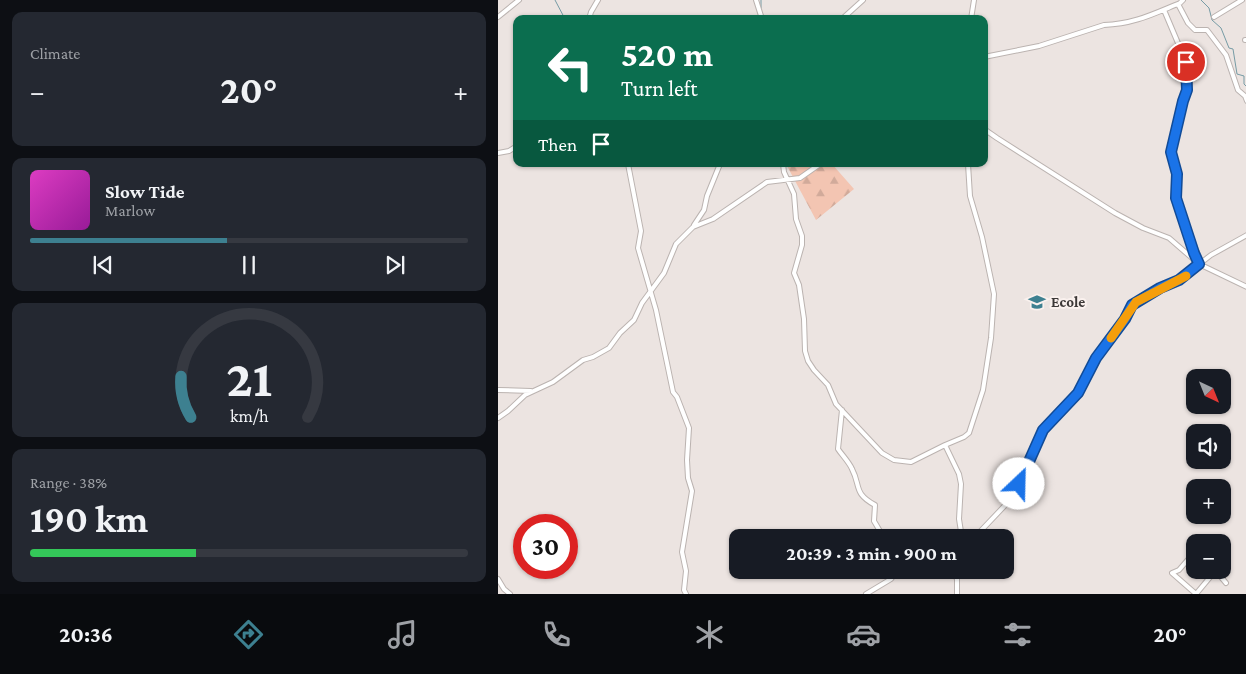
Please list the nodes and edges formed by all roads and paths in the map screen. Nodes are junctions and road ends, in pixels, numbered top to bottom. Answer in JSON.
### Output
{"nodes":[{"id":1,"x":519,"y":0,"type":"edge"},
{"id":2,"x":598,"y":0,"type":"edge"},
{"id":3,"x":756,"y":0,"type":"edge"},
{"id":4,"x":864,"y":0,"type":"edge"},
{"id":5,"x":974,"y":0,"type":"edge"},
{"id":6,"x":1183,"y":0,"type":"edge"},
{"id":7,"x":1242,"y":0,"type":"edge"},
{"id":8,"x":1178,"y":4,"type":"junction"},
{"id":9,"x":1164,"y":10,"type":"junction"},
{"id":10,"x":590,"y":15,"type":"edge"},
{"id":11,"x":761,"y":15,"type":"edge"},
{"id":12,"x":847,"y":15,"type":"edge"},
{"id":13,"x":972,"y":15,"type":"edge"},
{"id":14,"x":498,"y":17,"type":"edge"},
{"id":15,"x":1214,"y":17,"type":"dead end"},
{"id":16,"x":988,"y":56,"type":"edge"},
{"id":17,"x":1246,"y":101,"type":"edge"},
{"id":18,"x":988,"y":132,"type":"edge"},
{"id":19,"x":513,"y":148,"type":"edge"},
{"id":20,"x":498,"y":153,"type":"edge"},
{"id":21,"x":629,"y":167,"type":"edge"},
{"id":22,"x":719,"y":167,"type":"edge"},
{"id":23,"x":784,"y":167,"type":"edge"},
{"id":24,"x":816,"y":167,"type":"edge"},
{"id":25,"x":968,"y":167,"type":"edge"},
{"id":26,"x":787,"y":179,"type":"junction"},
{"id":27,"x":693,"y":227,"type":"junction"},
{"id":28,"x":1246,"y":235,"type":"edge"},
{"id":29,"x":1199,"y":264,"type":"junction"},
{"id":30,"x":1246,"y":287,"type":"edge"},
{"id":31,"x":650,"y":291,"type":"junction"},
{"id":32,"x":498,"y":390,"type":"edge"},
{"id":33,"x":532,"y":391,"type":"junction"},
{"id":34,"x":842,"y":410,"type":"junction"},
{"id":35,"x":498,"y":418,"type":"edge"},
{"id":36,"x":945,"y":445,"type":"junction"},
{"id":37,"x":879,"y":529,"type":"edge"},
{"id":38,"x":961,"y":529,"type":"edge"},
{"id":39,"x":983,"y":529,"type":"edge"},
{"id":40,"x":1186,"y":562,"type":"edge"},
{"id":41,"x":498,"y":579,"type":"edge"},
{"id":42,"x":891,"y":579,"type":"edge"},
{"id":43,"x":958,"y":579,"type":"edge"},
{"id":44,"x":1208,"y":579,"type":"edge"},
{"id":45,"x":1223,"y":579,"type":"edge"},
{"id":46,"x":1226,"y":583,"type":"dead end"},
{"id":47,"x":510,"y":594,"type":"edge"},
{"id":48,"x":686,"y":594,"type":"edge"},
{"id":49,"x":866,"y":594,"type":"edge"},
{"id":50,"x":957,"y":594,"type":"edge"},
{"id":51,"x":1196,"y":594,"type":"edge"}],
"edges":[{"from":1,"to":14,"type":"street"},
{"from":2,"to":10,"type":"street"},
{"from":3,"to":11,"type":"street"},
{"from":4,"to":12,"type":"street"},
{"from":5,"to":13,"type":"street"},
{"from":6,"to":8,"type":"street"},
{"from":7,"to":15,"type":"street"},
{"from":8,"to":9,"type":"street"},
{"from":8,"to":17,"type":"street"},
{"from":9,"to":16,"type":"street"},
{"from":9,"to":29,"type":"street"},
{"from":18,"to":29,"type":"street"},
{"from":19,"to":20,"type":"street"},
{"from":21,"to":31,"type":"street"},
{"from":22,"to":27,"type":"street"},
{"from":23,"to":26,"type":"street"},
{"from":24,"to":26,"type":"street"},
{"from":25,"to":36,"type":"street"},
{"from":26,"to":27,"type":"street"},
{"from":26,"to":34,"type":"street"},
{"from":27,"to":31,"type":"street"},
{"from":28,"to":29,"type":"street"},
{"from":29,"to":30,"type":"street"},
{"from":29,"to":39,"type":"street"},
{"from":31,"to":33,"type":"street"},
{"from":31,"to":48,"type":"street"},
{"from":32,"to":33,"type":"street"},
{"from":33,"to":35,"type":"street"},
{"from":34,"to":36,"type":"street"},
{"from":34,"to":37,"type":"street"},
{"from":36,"to":38,"type":"street"},
{"from":40,"to":51,"type":"street"},
{"from":41,"to":47,"type":"street"},
{"from":42,"to":49,"type":"street"},
{"from":43,"to":50,"type":"street"},
{"from":44,"to":51,"type":"street"},
{"from":45,"to":46,"type":"street"}]}
